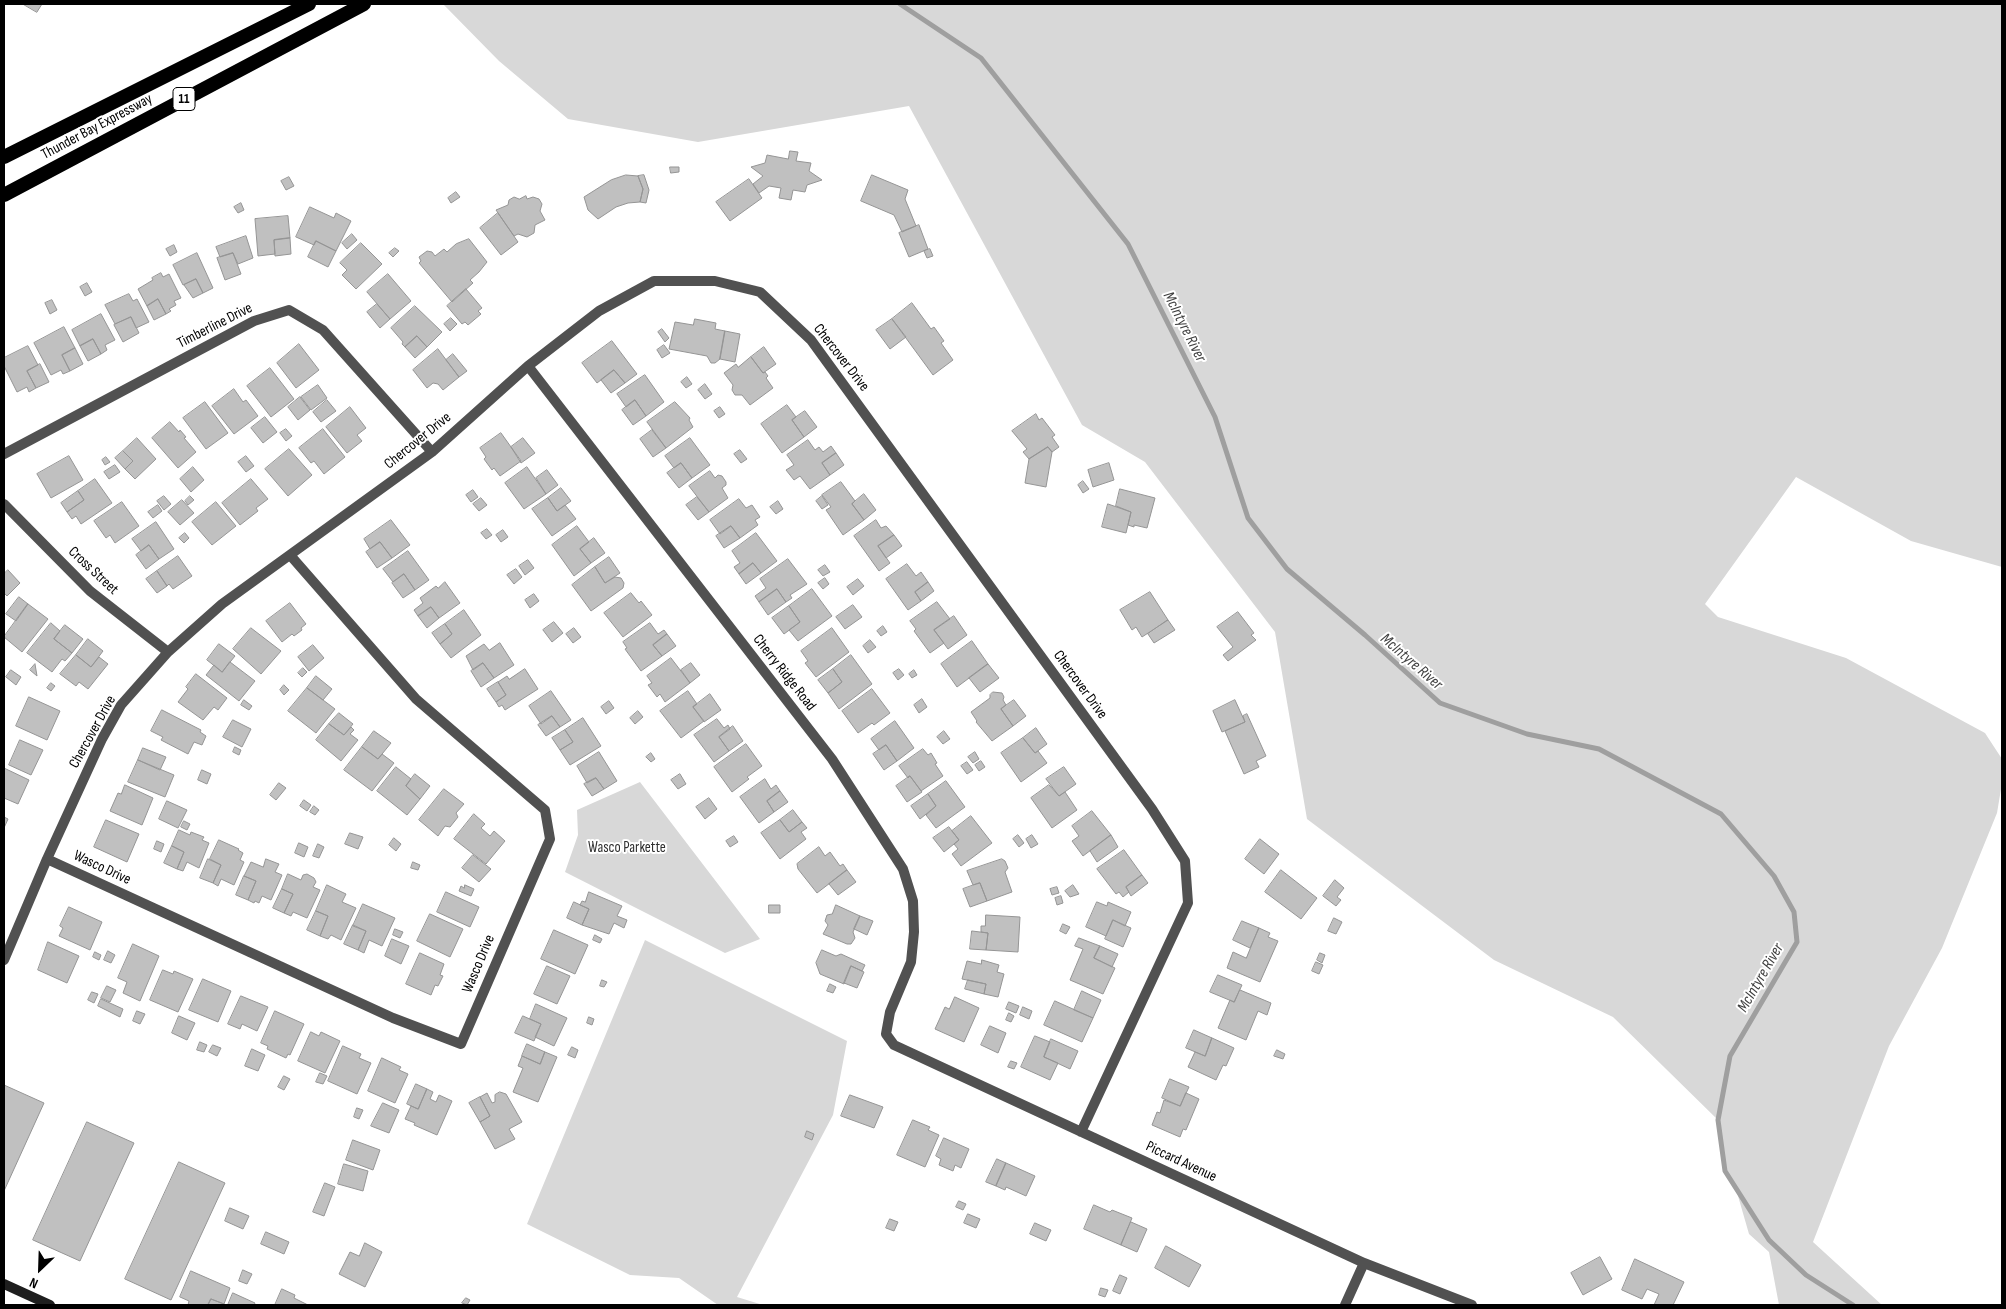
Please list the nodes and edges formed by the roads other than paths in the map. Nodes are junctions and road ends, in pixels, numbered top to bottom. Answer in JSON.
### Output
{"nodes":[{"id":1,"x":309,"y":4,"type":"edge"},
{"id":2,"x":364,"y":4,"type":"edge"},
{"id":3,"x":4,"y":157,"type":"edge"},
{"id":4,"x":4,"y":195,"type":"edge"},
{"id":5,"x":528,"y":366,"type":"junction"},
{"id":6,"x":432,"y":452,"type":"junction"},
{"id":7,"x":4,"y":454,"type":"edge"},
{"id":8,"x":4,"y":504,"type":"edge"},
{"id":9,"x":290,"y":555,"type":"junction"},
{"id":10,"x":168,"y":652,"type":"junction"},
{"id":11,"x":47,"y":859,"type":"junction"},
{"id":12,"x":4,"y":960,"type":"edge"},
{"id":13,"x":886,"y":1034,"type":"joint"},
{"id":14,"x":1081,"y":1132,"type":"junction"},
{"id":15,"x":1364,"y":1263,"type":"junction"},
{"id":16,"x":4,"y":1284,"type":"edge"},
{"id":17,"x":50,"y":1305,"type":"edge"},
{"id":18,"x":1345,"y":1305,"type":"edge"},
{"id":19,"x":1472,"y":1305,"type":"edge"}],
"edges":[{"from":1,"to":3,"type":"highway","name":"Thunder Bay Expressway","number":"11"},
{"from":2,"to":4,"type":"highway","name":"Thunder Bay Expressway","number":"11"},
{"from":5,"to":6,"type":"street","name":"Chercover Drive"},
{"from":5,"to":13,"type":"street","name":"Cherry Ridge Road"},
{"from":5,"to":14,"type":"street","name":"Chercover Drive"},
{"from":6,"to":7,"type":"street","name":"Timberline Drive"},
{"from":6,"to":9,"type":"street","name":"Chercover Drive"},
{"from":8,"to":10,"type":"street","name":"Cross Street"},
{"from":9,"to":10,"type":"street","name":"Chercover Drive"},
{"from":9,"to":11,"type":"street","name":"Wasco Drive"},
{"from":10,"to":11,"type":"street","name":"Chercover Drive"},
{"from":11,"to":12,"type":"street","name":"Chercover Drive"},
{"from":13,"to":14,"type":"street","name":"Piccard Avenue"},
{"from":14,"to":15,"type":"street","name":"Piccard Avenue"},
{"from":15,"to":18,"type":"street"},
{"from":15,"to":19,"type":"street","name":"Piccard Avenue"},
{"from":16,"to":17,"type":"main road"}]}
